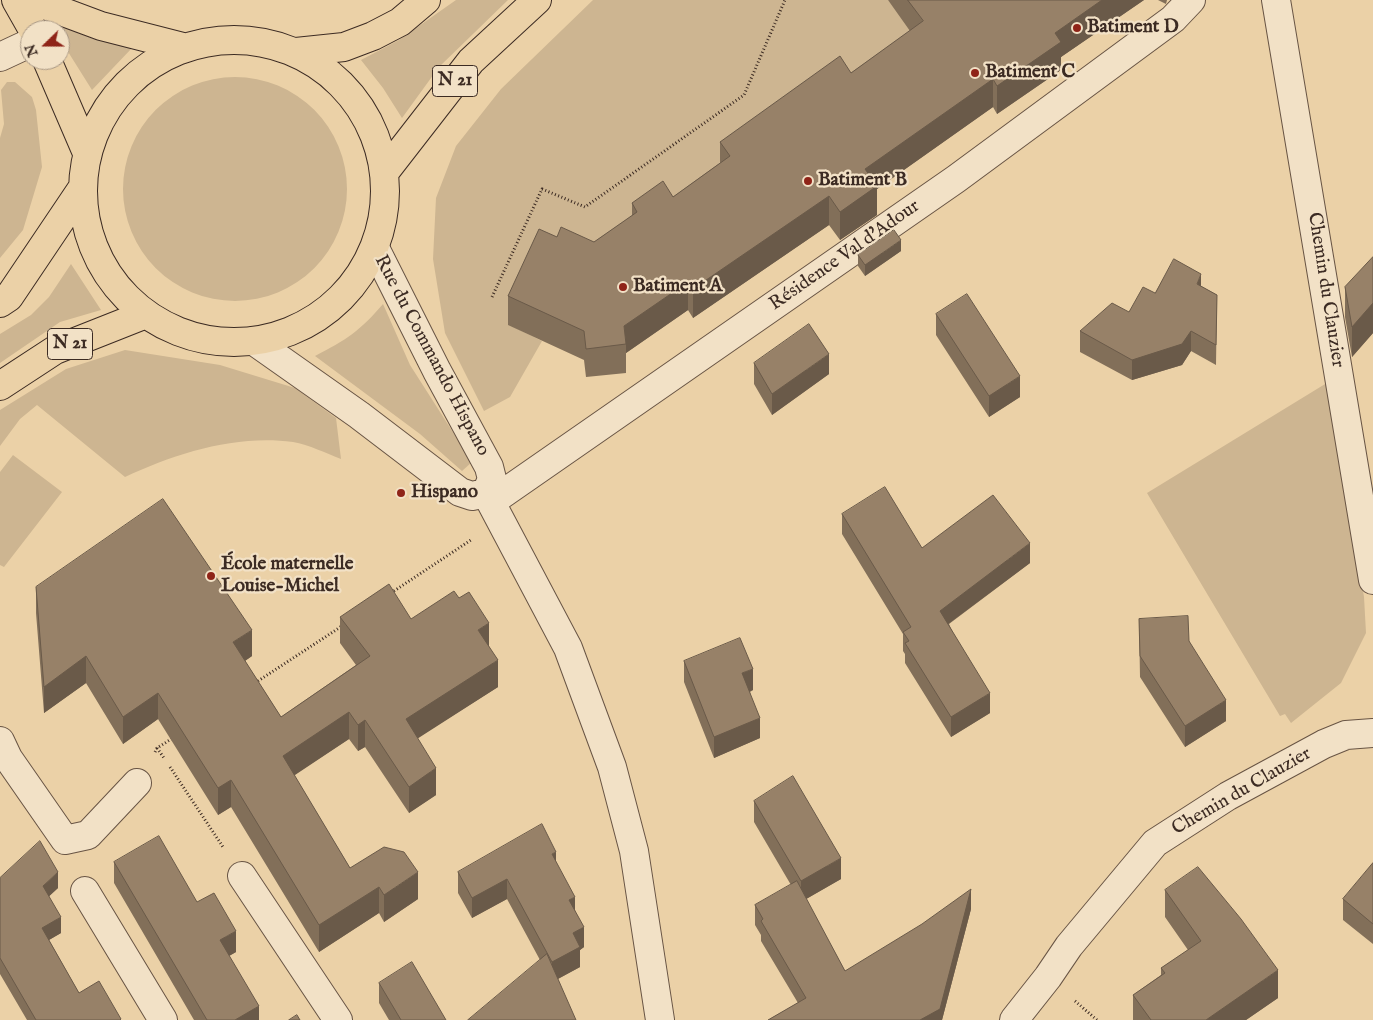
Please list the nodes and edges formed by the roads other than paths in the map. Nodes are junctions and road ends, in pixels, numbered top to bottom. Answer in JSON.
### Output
{"nodes":[{"id":1,"x":16,"y":0,"type":"edge"},
{"id":2,"x":31,"y":0,"type":"edge"},
{"id":3,"x":426,"y":0,"type":"edge"},
{"id":4,"x":537,"y":0,"type":"edge"},
{"id":5,"x":1191,"y":0,"type":"edge"},
{"id":6,"x":1276,"y":0,"type":"edge"},
{"id":7,"x":27,"y":20,"type":"edge"},
{"id":8,"x":20,"y":47,"type":"edge"},
{"id":9,"x":182,"y":47,"type":"junction"},
{"id":10,"x":296,"y":52,"type":"junction"},
{"id":11,"x":0,"y":56,"type":"edge"},
{"id":12,"x":51,"y":70,"type":"edge"},
{"id":13,"x":87,"y":152,"type":"junction"},
{"id":14,"x":384,"y":173,"type":"junction"},
{"id":15,"x":83,"y":187,"type":"junction"},
{"id":16,"x":375,"y":248,"type":"junction"},
{"id":17,"x":0,"y":303,"type":"edge"},
{"id":18,"x":146,"y":314,"type":"junction"},
{"id":19,"x":254,"y":341,"type":"junction"},
{"id":20,"x":0,"y":386,"type":"edge"},
{"id":21,"x":493,"y":505,"type":"junction"},
{"id":22,"x":1373,"y":580,"type":"edge"},
{"id":23,"x":1373,"y":732,"type":"edge"},
{"id":24,"x":0,"y":741,"type":"edge"},
{"id":25,"x":137,"y":783,"type":"road end"},
{"id":26,"x":242,"y":876,"type":"road end"},
{"id":27,"x":86,"y":891,"type":"dead end"},
{"id":28,"x":164,"y":1020,"type":"edge"},
{"id":29,"x":338,"y":1020,"type":"edge"},
{"id":30,"x":660,"y":1020,"type":"edge"},
{"id":31,"x":1014,"y":1020,"type":"edge"}],
"edges":[{"from":1,"to":7,"type":"main road"},
{"from":2,"to":9,"type":"main road"},
{"from":3,"to":10,"type":"main road"},
{"from":4,"to":14,"type":"main road","number":"N 21"},
{"from":5,"to":21,"type":"street","name":"Résidence Val d'Adour"},
{"from":6,"to":22,"type":"street","name":"Chemin du Clauzier"},
{"from":8,"to":11,"type":"street"},
{"from":9,"to":10,"type":"main road"},
{"from":9,"to":13,"type":"main road"},
{"from":10,"to":14,"type":"main road"},
{"from":12,"to":13,"type":"main road"},
{"from":13,"to":15,"type":"main road"},
{"from":14,"to":16,"type":"main road"},
{"from":15,"to":17,"type":"main road"},
{"from":15,"to":18,"type":"main road"},
{"from":16,"to":19,"type":"main road"},
{"from":16,"to":21,"type":"street","name":"Rue du Commando Hispano"},
{"from":18,"to":19,"type":"main road"},
{"from":18,"to":20,"type":"main road","number":"N 21"},
{"from":19,"to":21,"type":"street"},
{"from":21,"to":30,"type":"street"},
{"from":23,"to":31,"type":"street","name":"Chemin du Clauzier"},
{"from":24,"to":25,"type":"street"},
{"from":26,"to":29,"type":"street"},
{"from":27,"to":28,"type":"street"}]}
